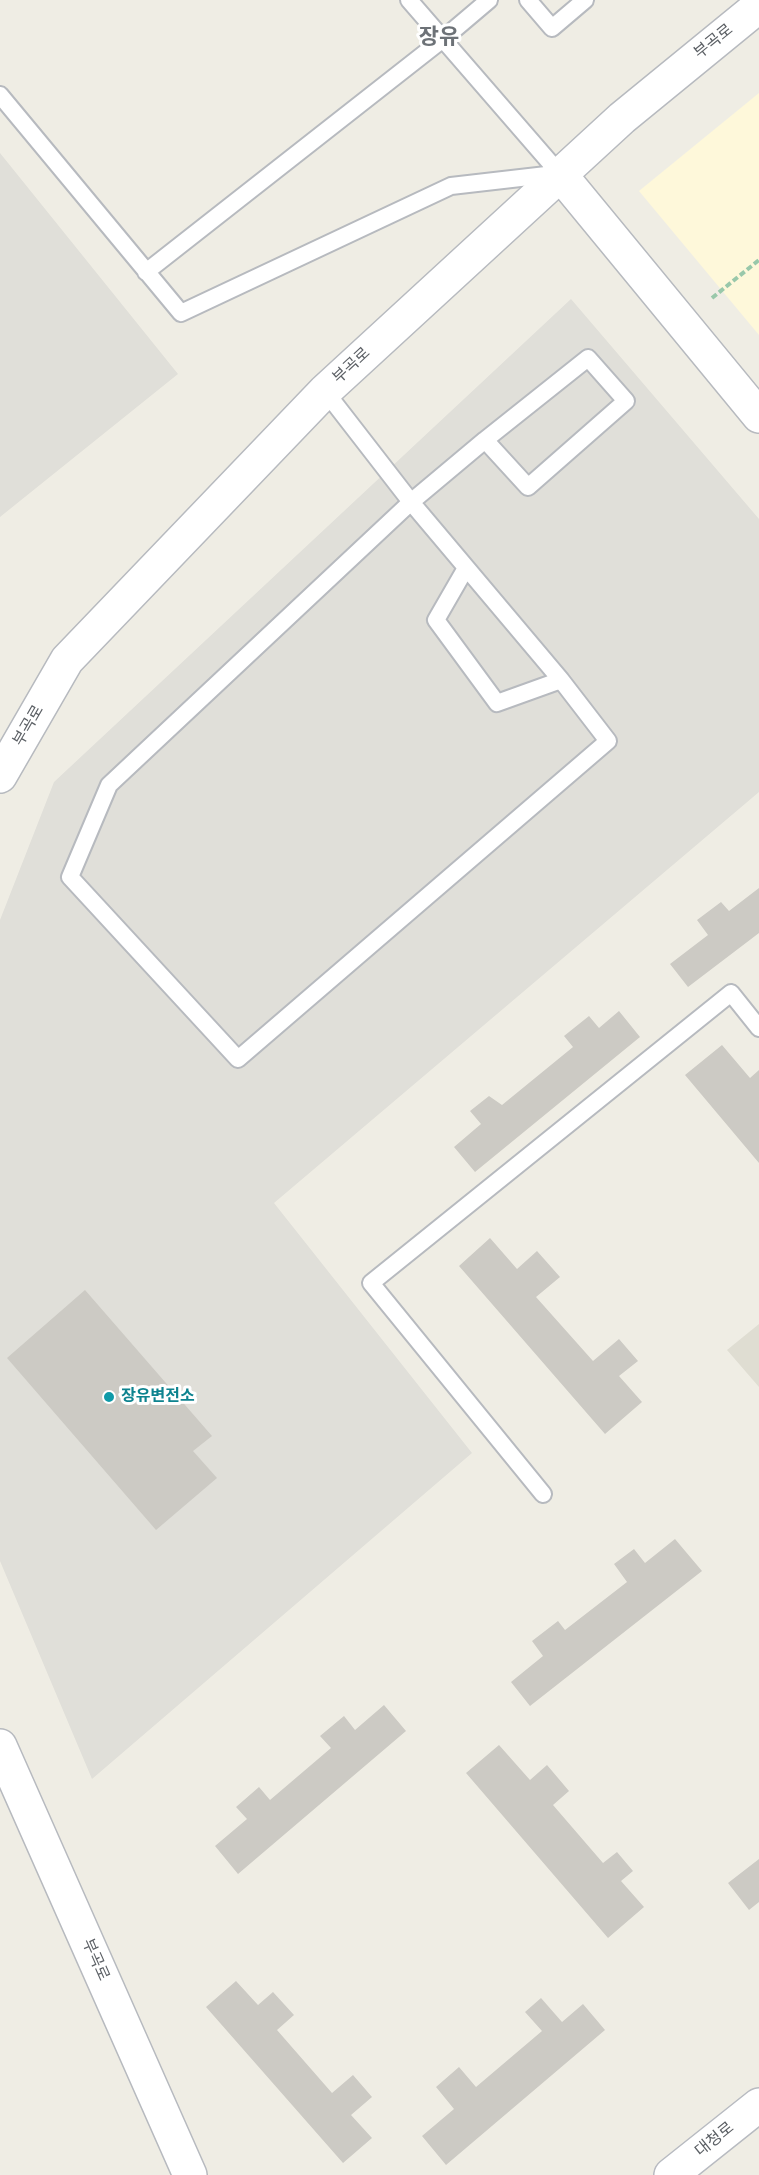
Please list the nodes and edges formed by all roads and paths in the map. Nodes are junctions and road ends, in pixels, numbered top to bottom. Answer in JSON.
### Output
{"nodes":[{"id":1,"x":409,"y":0,"type":"edge"},
{"id":2,"x":489,"y":0,"type":"edge"},
{"id":3,"x":528,"y":0,"type":"edge"},
{"id":4,"x":585,"y":0,"type":"edge"},
{"id":5,"x":759,"y":6,"type":"edge"},
{"id":6,"x":443,"y":39,"type":"junction"},
{"id":7,"x":0,"y":95,"type":"edge"},
{"id":8,"x":559,"y":173,"type":"junction"},
{"id":9,"x":759,"y":260,"type":"edge"},
{"id":10,"x":146,"y":272,"type":"junction"},
{"id":11,"x":712,"y":298,"type":"dead end"},
{"id":12,"x":325,"y":390,"type":"junction"},
{"id":13,"x":759,"y":416,"type":"edge"},
{"id":14,"x":485,"y":440,"type":"junction"},
{"id":15,"x":411,"y":502,"type":"junction"},
{"id":16,"x":466,"y":568,"type":"junction"},
{"id":17,"x":561,"y":680,"type":"junction"},
{"id":18,"x":0,"y":776,"type":"edge"},
{"id":19,"x":759,"y":1028,"type":"edge"},
{"id":20,"x":543,"y":1494,"type":"dead end"},
{"id":21,"x":0,"y":1746,"type":"edge"},
{"id":22,"x":759,"y":2104,"type":"edge"},
{"id":23,"x":190,"y":2175,"type":"edge"},
{"id":24,"x":671,"y":2175,"type":"edge"}],
"edges":[{"from":1,"to":6,"type":"lane"},
{"from":2,"to":6,"type":"lane"},
{"from":3,"to":4,"type":"lane"},
{"from":5,"to":8,"type":"street","name":"부곡로"},
{"from":6,"to":8,"type":"lane"},
{"from":6,"to":10,"type":"lane"},
{"from":7,"to":10,"type":"lane"},
{"from":8,"to":10,"type":"lane"},
{"from":8,"to":12,"type":"street","name":"부곡로"},
{"from":8,"to":13,"type":"street"},
{"from":9,"to":11,"type":"path"},
{"from":12,"to":15,"type":"lane"},
{"from":12,"to":18,"type":"street","name":"부곡로"},
{"from":14,"to":14,"type":"lane"},
{"from":14,"to":15,"type":"lane"},
{"from":15,"to":16,"type":"lane"},
{"from":15,"to":17,"type":"lane"},
{"from":16,"to":17,"type":"lane"},
{"from":16,"to":17,"type":"lane"},
{"from":19,"to":20,"type":"lane"},
{"from":21,"to":23,"type":"street","name":"부곡로"},
{"from":22,"to":24,"type":"street","name":"대청로"}]}
